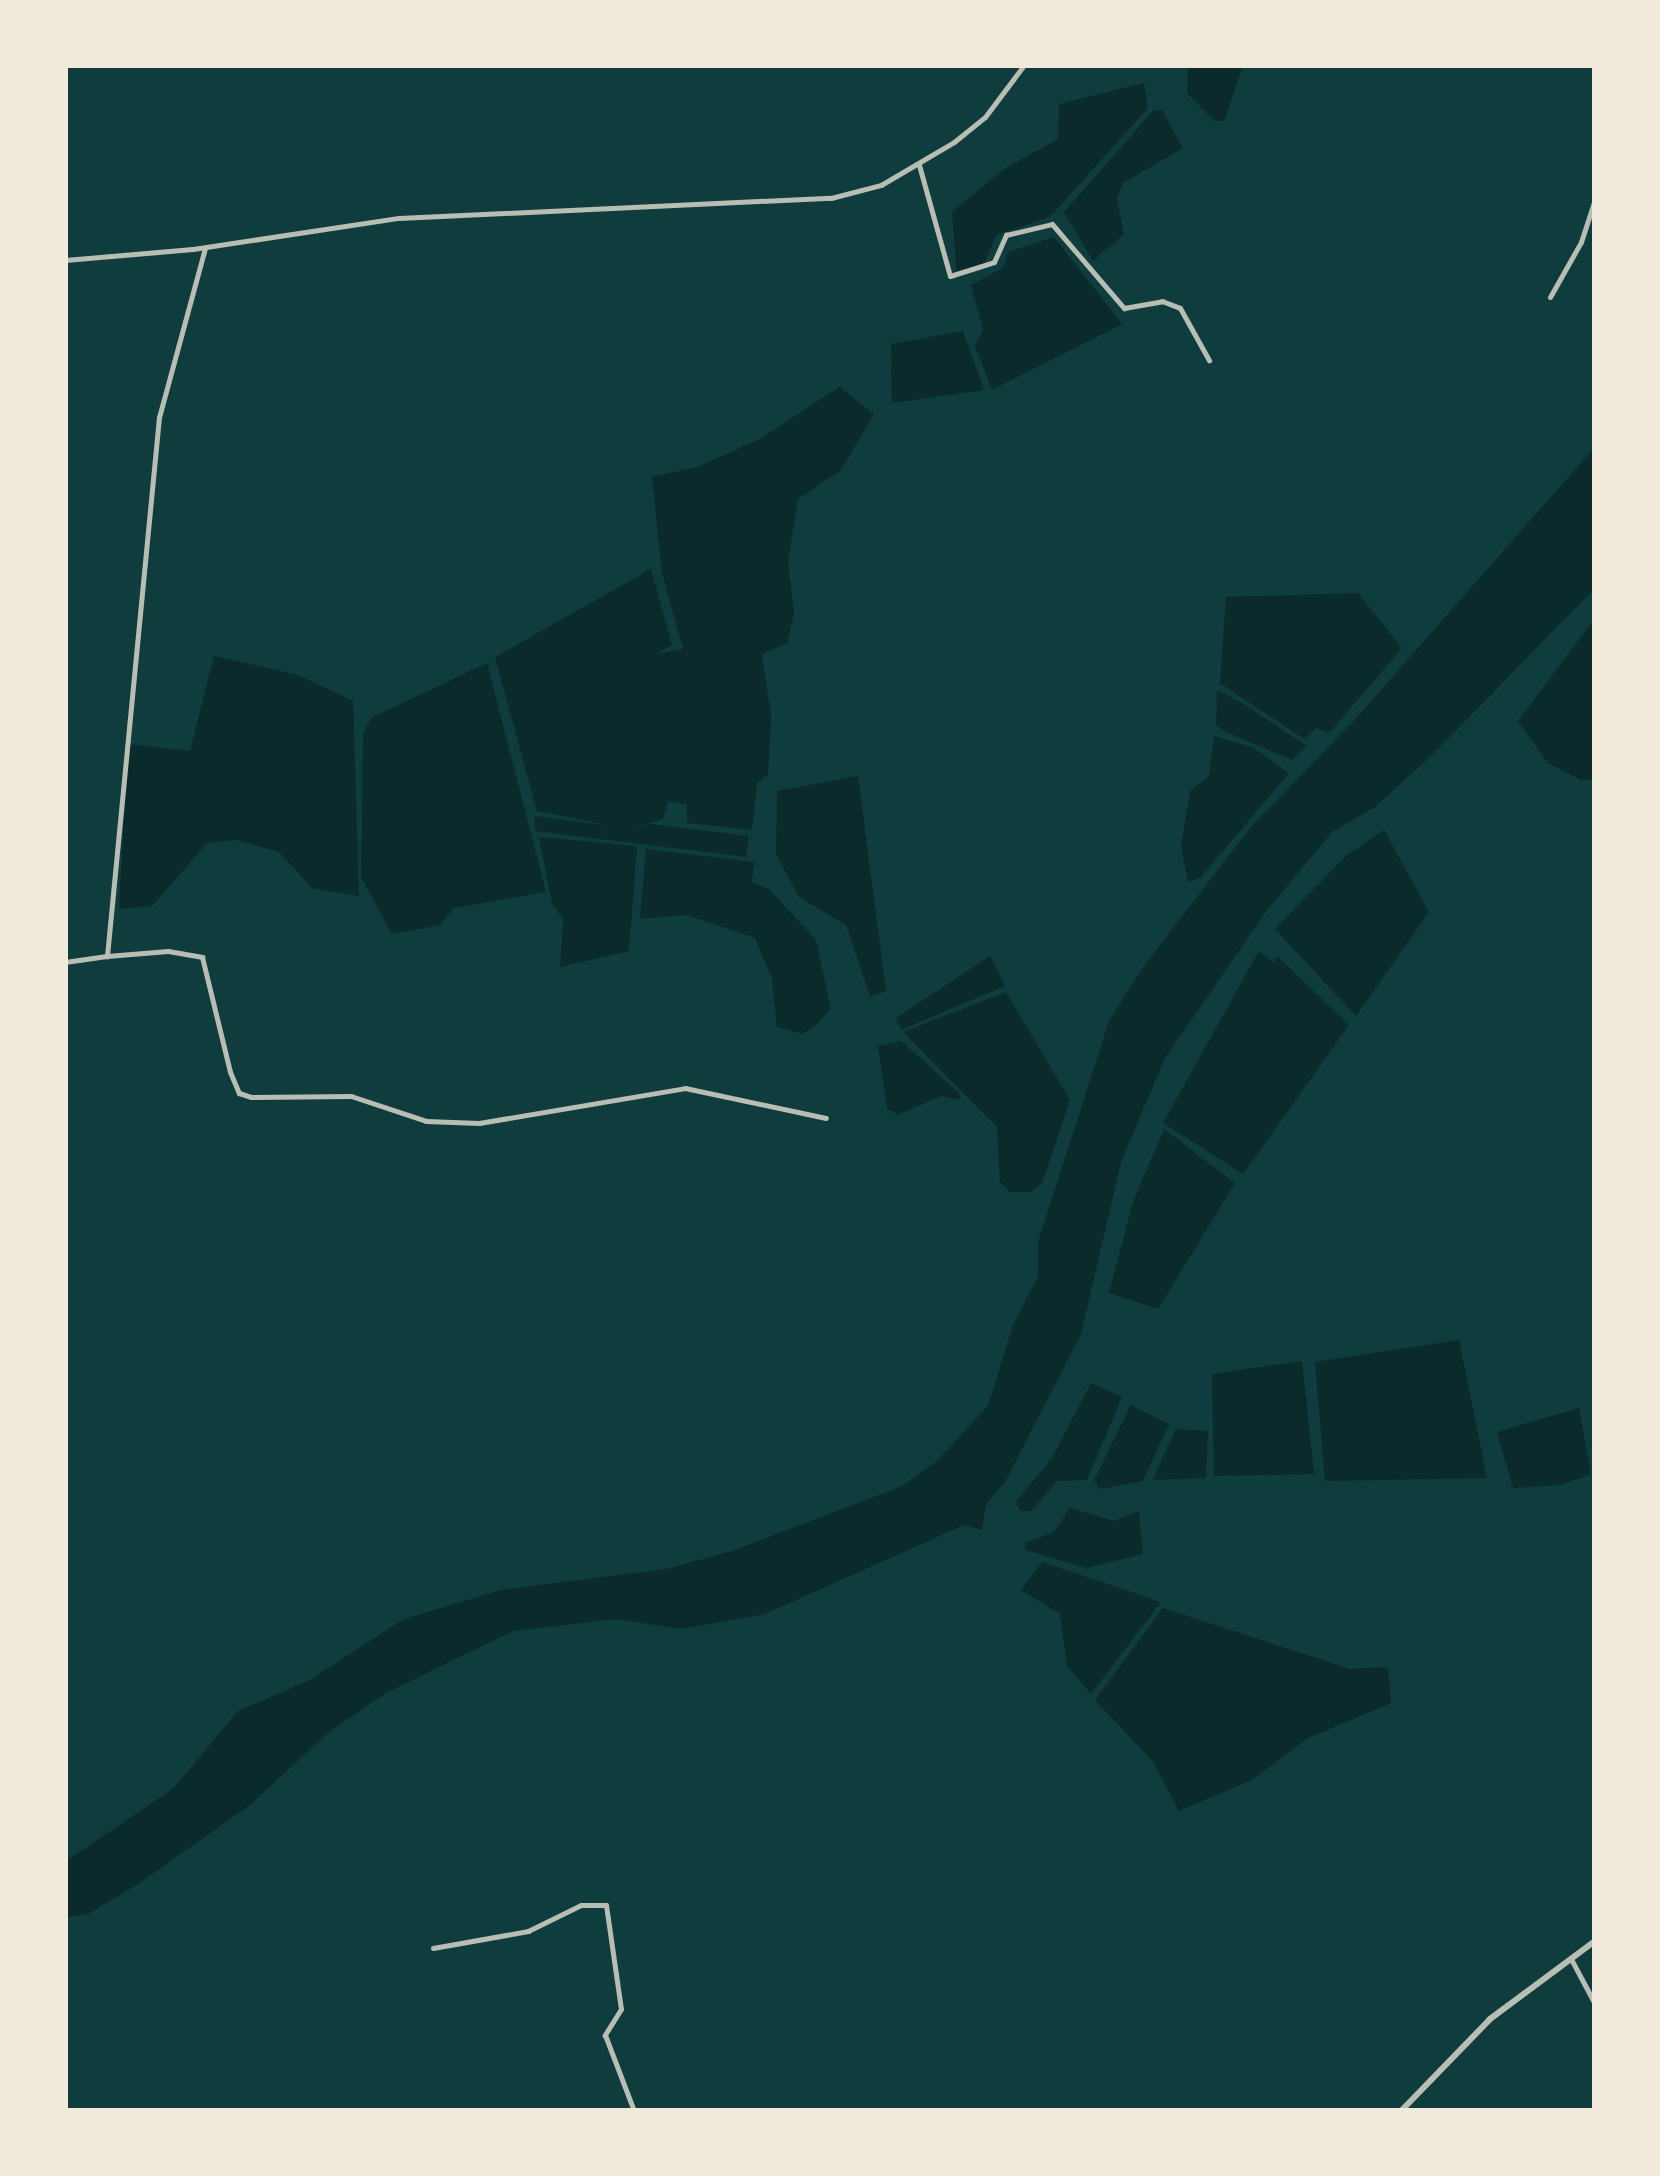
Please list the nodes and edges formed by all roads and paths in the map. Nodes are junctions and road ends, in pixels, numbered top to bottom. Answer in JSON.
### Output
{"nodes":[{"id":1,"x":1024,"y":65,"type":"edge"},
{"id":2,"x":919,"y":163,"type":"junction"},
{"id":3,"x":1595,"y":200,"type":"edge"},
{"id":4,"x":204,"y":248,"type":"junction"},
{"id":5,"x":65,"y":260,"type":"edge"},
{"id":6,"x":1550,"y":296,"type":"dead end"},
{"id":7,"x":1209,"y":360,"type":"dead end"},
{"id":8,"x":108,"y":956,"type":"junction"},
{"id":9,"x":65,"y":962,"type":"edge"},
{"id":10,"x":826,"y":1118,"type":"dead end"},
{"id":11,"x":1595,"y":1941,"type":"edge"},
{"id":12,"x":434,"y":1948,"type":"dead end"},
{"id":13,"x":1571,"y":1958,"type":"junction"},
{"id":14,"x":1595,"y":2004,"type":"edge"},
{"id":15,"x":634,"y":2111,"type":"edge"},
{"id":16,"x":1401,"y":2111,"type":"edge"}],
"edges":[{"from":1,"to":2,"type":"street"},
{"from":2,"to":4,"type":"street"},
{"from":2,"to":7,"type":"street"},
{"from":3,"to":6,"type":"street"},
{"from":4,"to":5,"type":"street"},
{"from":4,"to":8,"type":"street"},
{"from":8,"to":9,"type":"street"},
{"from":8,"to":10,"type":"street"},
{"from":11,"to":13,"type":"street"},
{"from":12,"to":15,"type":"street"},
{"from":13,"to":14,"type":"street"},
{"from":13,"to":16,"type":"street"}]}
